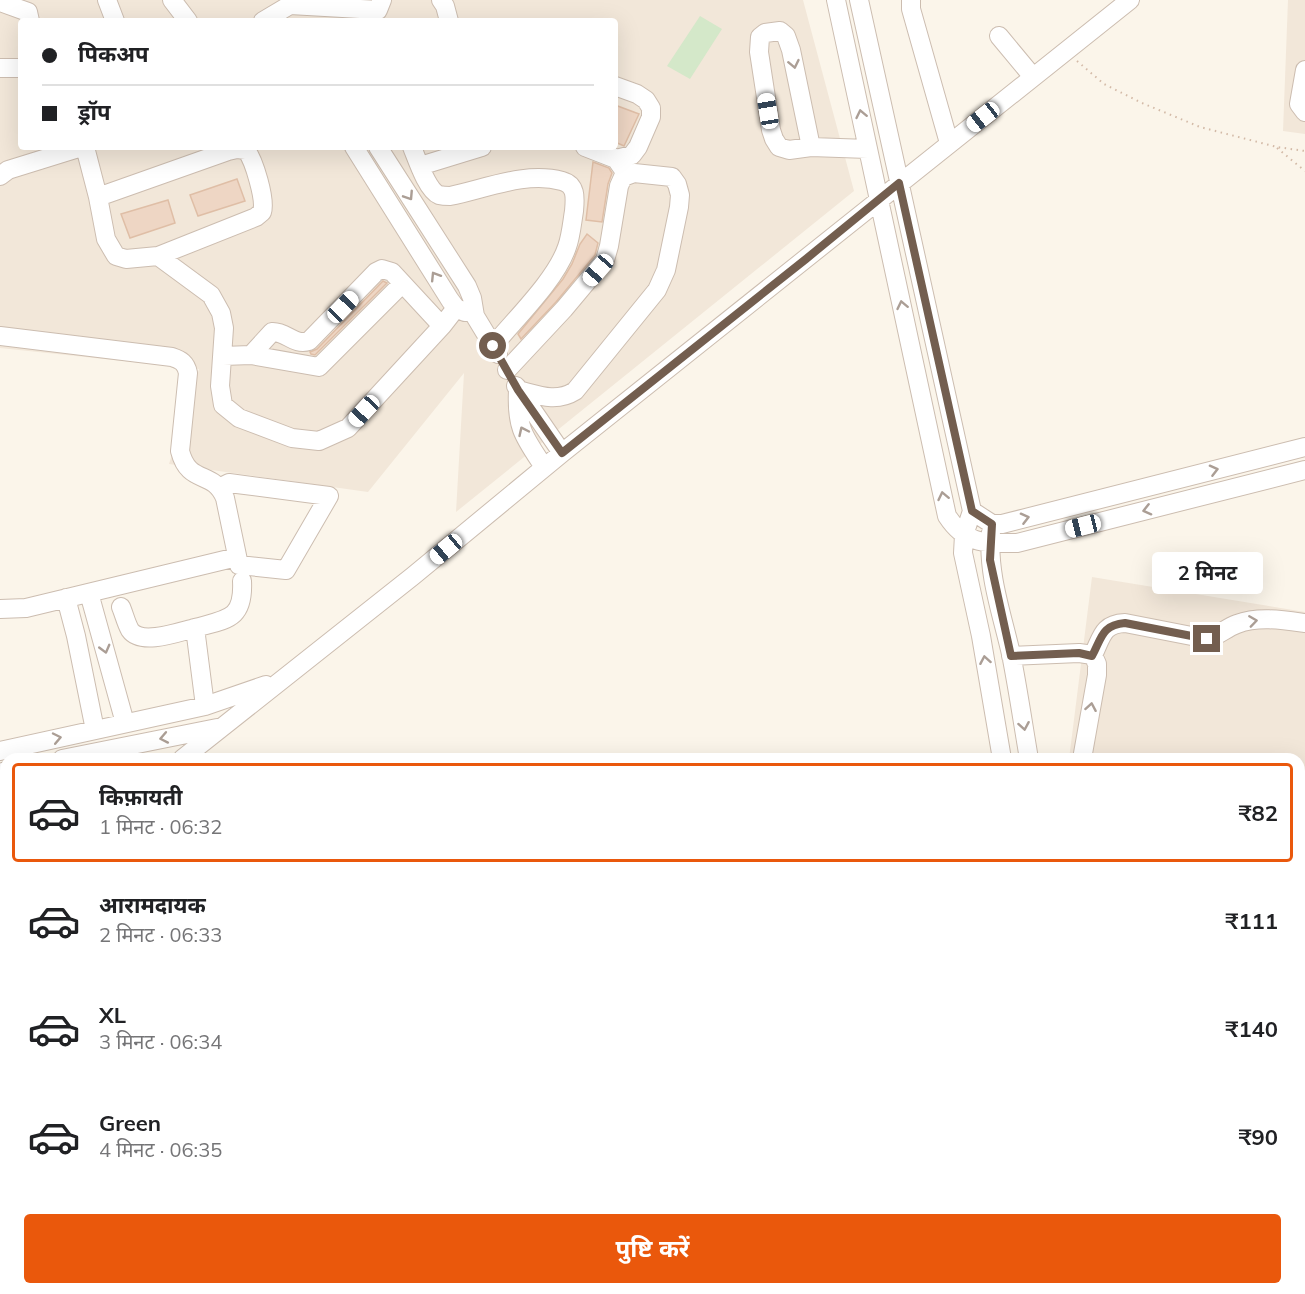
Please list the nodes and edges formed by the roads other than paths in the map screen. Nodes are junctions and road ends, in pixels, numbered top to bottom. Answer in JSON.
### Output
{"nodes":[{"id":1,"x":107,"y":0,"type":"edge"},
{"id":2,"x":172,"y":0,"type":"edge"},
{"id":3,"x":382,"y":0,"type":"edge"},
{"id":4,"x":836,"y":0,"type":"edge"},
{"id":5,"x":859,"y":0,"type":"edge"},
{"id":6,"x":911,"y":0,"type":"edge"},
{"id":7,"x":1130,"y":0,"type":"edge"},
{"id":8,"x":0,"y":2,"type":"edge"},
{"id":9,"x":288,"y":2,"type":"edge"},
{"id":10,"x":29,"y":18,"type":"edge"},
{"id":11,"x":114,"y":18,"type":"edge"},
{"id":12,"x":186,"y":18,"type":"edge"},
{"id":13,"x":267,"y":18,"type":"edge"},
{"id":14,"x":999,"y":36,"type":"dead end"},
{"id":15,"x":0,"y":68,"type":"edge"},
{"id":16,"x":18,"y":68,"type":"edge"},
{"id":17,"x":1305,"y":70,"type":"edge"},
{"id":18,"x":1033,"y":77,"type":"junction"},
{"id":19,"x":618,"y":87,"type":"edge"},
{"id":20,"x":1305,"y":112,"type":"edge"},
{"id":21,"x":949,"y":143,"type":"junction"},
{"id":22,"x":811,"y":147,"type":"junction"},
{"id":23,"x":868,"y":149,"type":"junction"},
{"id":24,"x":73,"y":150,"type":"edge"},
{"id":25,"x":84,"y":150,"type":"edge"},
{"id":26,"x":232,"y":150,"type":"edge"},
{"id":27,"x":246,"y":150,"type":"edge"},
{"id":28,"x":362,"y":150,"type":"edge"},
{"id":29,"x":380,"y":150,"type":"edge"},
{"id":30,"x":413,"y":150,"type":"edge"},
{"id":31,"x":472,"y":150,"type":"edge"},
{"id":32,"x":593,"y":150,"type":"edge"},
{"id":33,"x":616,"y":159,"type":"junction"},
{"id":34,"x":420,"y":166,"type":"junction"},
{"id":35,"x":0,"y":176,"type":"edge"},
{"id":36,"x":623,"y":177,"type":"junction"},
{"id":37,"x":899,"y":183,"type":"junction"},
{"id":38,"x":98,"y":197,"type":"junction"},
{"id":39,"x":879,"y":199,"type":"junction"},
{"id":40,"x":158,"y":256,"type":"junction"},
{"id":41,"x":402,"y":284,"type":"junction"},
{"id":42,"x":456,"y":308,"type":"junction"},
{"id":43,"x":475,"y":316,"type":"junction"},
{"id":44,"x":442,"y":326,"type":"junction"},
{"id":45,"x":0,"y":336,"type":"edge"},
{"id":46,"x":493,"y":346,"type":"junction"},
{"id":47,"x":223,"y":356,"type":"junction"},
{"id":48,"x":251,"y":356,"type":"junction"},
{"id":49,"x":507,"y":370,"type":"junction"},
{"id":50,"x":518,"y":390,"type":"junction"},
{"id":51,"x":1305,"y":447,"type":"edge"},
{"id":52,"x":562,"y":453,"type":"junction"},
{"id":53,"x":544,"y":467,"type":"junction"},
{"id":54,"x":1305,"y":470,"type":"edge"},
{"id":55,"x":220,"y":488,"type":"junction"},
{"id":56,"x":972,"y":511,"type":"junction"},
{"id":57,"x":992,"y":524,"type":"junction"},
{"id":58,"x":964,"y":535,"type":"junction"},
{"id":59,"x":990,"y":543,"type":"junction"},
{"id":60,"x":237,"y":557,"type":"junction"},
{"id":61,"x":242,"y":581,"type":"dead end"},
{"id":62,"x":89,"y":592,"type":"junction"},
{"id":63,"x":66,"y":598,"type":"junction"},
{"id":64,"x":121,"y":607,"type":"dead end"},
{"id":65,"x":0,"y":609,"type":"edge"},
{"id":66,"x":1305,"y":623,"type":"edge"},
{"id":67,"x":1004,"y":625,"type":"junction"},
{"id":68,"x":979,"y":627,"type":"junction"},
{"id":69,"x":195,"y":628,"type":"junction"},
{"id":70,"x":1011,"y":656,"type":"junction"},
{"id":71,"x":1092,"y":656,"type":"junction"},
{"id":72,"x":280,"y":681,"type":"junction"},
{"id":73,"x":1017,"y":687,"type":"junction"},
{"id":74,"x":991,"y":694,"type":"junction"},
{"id":75,"x":205,"y":706,"type":"junction"},
{"id":76,"x":125,"y":723,"type":"junction"},
{"id":77,"x":222,"y":727,"type":"junction"},
{"id":78,"x":95,"y":730,"type":"junction"},
{"id":79,"x":0,"y":751,"type":"edge"},
{"id":80,"x":92,"y":753,"type":"edge"},
{"id":81,"x":190,"y":753,"type":"edge"},
{"id":82,"x":1001,"y":753,"type":"edge"},
{"id":83,"x":1028,"y":753,"type":"edge"},
{"id":84,"x":1083,"y":753,"type":"edge"}],
"edges":[{"from":1,"to":11,"type":"street"},
{"from":2,"to":12,"type":"street"},
{"from":3,"to":9,"type":"street"},
{"from":23,"to":4,"type":"street","one_way":true},
{"from":5,"to":37,"type":"street"},
{"from":6,"to":21,"type":"street"},
{"from":7,"to":18,"type":"street"},
{"from":8,"to":10,"type":"street"},
{"from":9,"to":13,"type":"street"},
{"from":14,"to":18,"type":"street"},
{"from":15,"to":16,"type":"street"},
{"from":17,"to":20,"type":"street"},
{"from":18,"to":21,"type":"street"},
{"from":19,"to":33,"type":"street"},
{"from":21,"to":37,"type":"street"},
{"from":22,"to":22,"type":"street","one_way":true},
{"from":22,"to":23,"type":"street"},
{"from":23,"to":39,"type":"street"},
{"from":24,"to":35,"type":"street"},
{"from":25,"to":38,"type":"street"},
{"from":26,"to":38,"type":"street"},
{"from":27,"to":40,"type":"street"},
{"from":42,"to":28,"type":"street","one_way":true},
{"from":29,"to":43,"type":"street","one_way":true},
{"from":30,"to":34,"type":"street"},
{"from":31,"to":34,"type":"street"},
{"from":32,"to":33,"type":"street"},
{"from":33,"to":36,"type":"street"},
{"from":34,"to":46,"type":"street"},
{"from":36,"to":49,"type":"street"},
{"from":36,"to":50,"type":"street"},
{"from":37,"to":39,"type":"street"},
{"from":37,"to":56,"type":"street"},
{"from":38,"to":40,"type":"street"},
{"from":39,"to":52,"type":"street"},
{"from":58,"to":39,"type":"street","one_way":true},
{"from":40,"to":47,"type":"street"},
{"from":41,"to":44,"type":"street"},
{"from":41,"to":48,"type":"street"},
{"from":41,"to":48,"type":"street"},
{"from":42,"to":43,"type":"street"},
{"from":42,"to":44,"type":"street"},
{"from":43,"to":46,"type":"street"},
{"from":44,"to":47,"type":"street"},
{"from":45,"to":55,"type":"street"},
{"from":46,"to":49,"type":"street"},
{"from":47,"to":48,"type":"street"},
{"from":49,"to":50,"type":"street"},
{"from":50,"to":52,"type":"street"},
{"from":53,"to":50,"type":"street","one_way":true},
{"from":57,"to":51,"type":"street","one_way":true},
{"from":52,"to":53,"type":"street"},
{"from":53,"to":72,"type":"street"},
{"from":54,"to":59,"type":"street","one_way":true},
{"from":55,"to":60,"type":"street"},
{"from":55,"to":60,"type":"street"},
{"from":56,"to":57,"type":"street"},
{"from":56,"to":58,"type":"street"},
{"from":57,"to":59,"type":"street"},
{"from":58,"to":59,"type":"street"},
{"from":58,"to":68,"type":"street"},
{"from":59,"to":67,"type":"street"},
{"from":60,"to":62,"type":"street"},
{"from":61,"to":69,"type":"street"},
{"from":62,"to":63,"type":"street"},
{"from":62,"to":76,"type":"street","one_way":true},
{"from":63,"to":65,"type":"street"},
{"from":63,"to":78,"type":"street"},
{"from":64,"to":69,"type":"street"},
{"from":71,"to":66,"type":"street","one_way":true},
{"from":67,"to":68,"type":"street"},
{"from":67,"to":70,"type":"street"},
{"from":74,"to":68,"type":"street","one_way":true},
{"from":69,"to":75,"type":"street"},
{"from":70,"to":71,"type":"street"},
{"from":70,"to":73,"type":"street"},
{"from":84,"to":71,"type":"street","one_way":true},
{"from":72,"to":75,"type":"street"},
{"from":72,"to":77,"type":"street"},
{"from":73,"to":74,"type":"street"},
{"from":73,"to":83,"type":"street","one_way":true},
{"from":74,"to":82,"type":"street"},
{"from":75,"to":76,"type":"street"},
{"from":76,"to":78,"type":"street"},
{"from":77,"to":80,"type":"street","one_way":true},
{"from":77,"to":81,"type":"street"},
{"from":79,"to":78,"type":"street","one_way":true}]}
